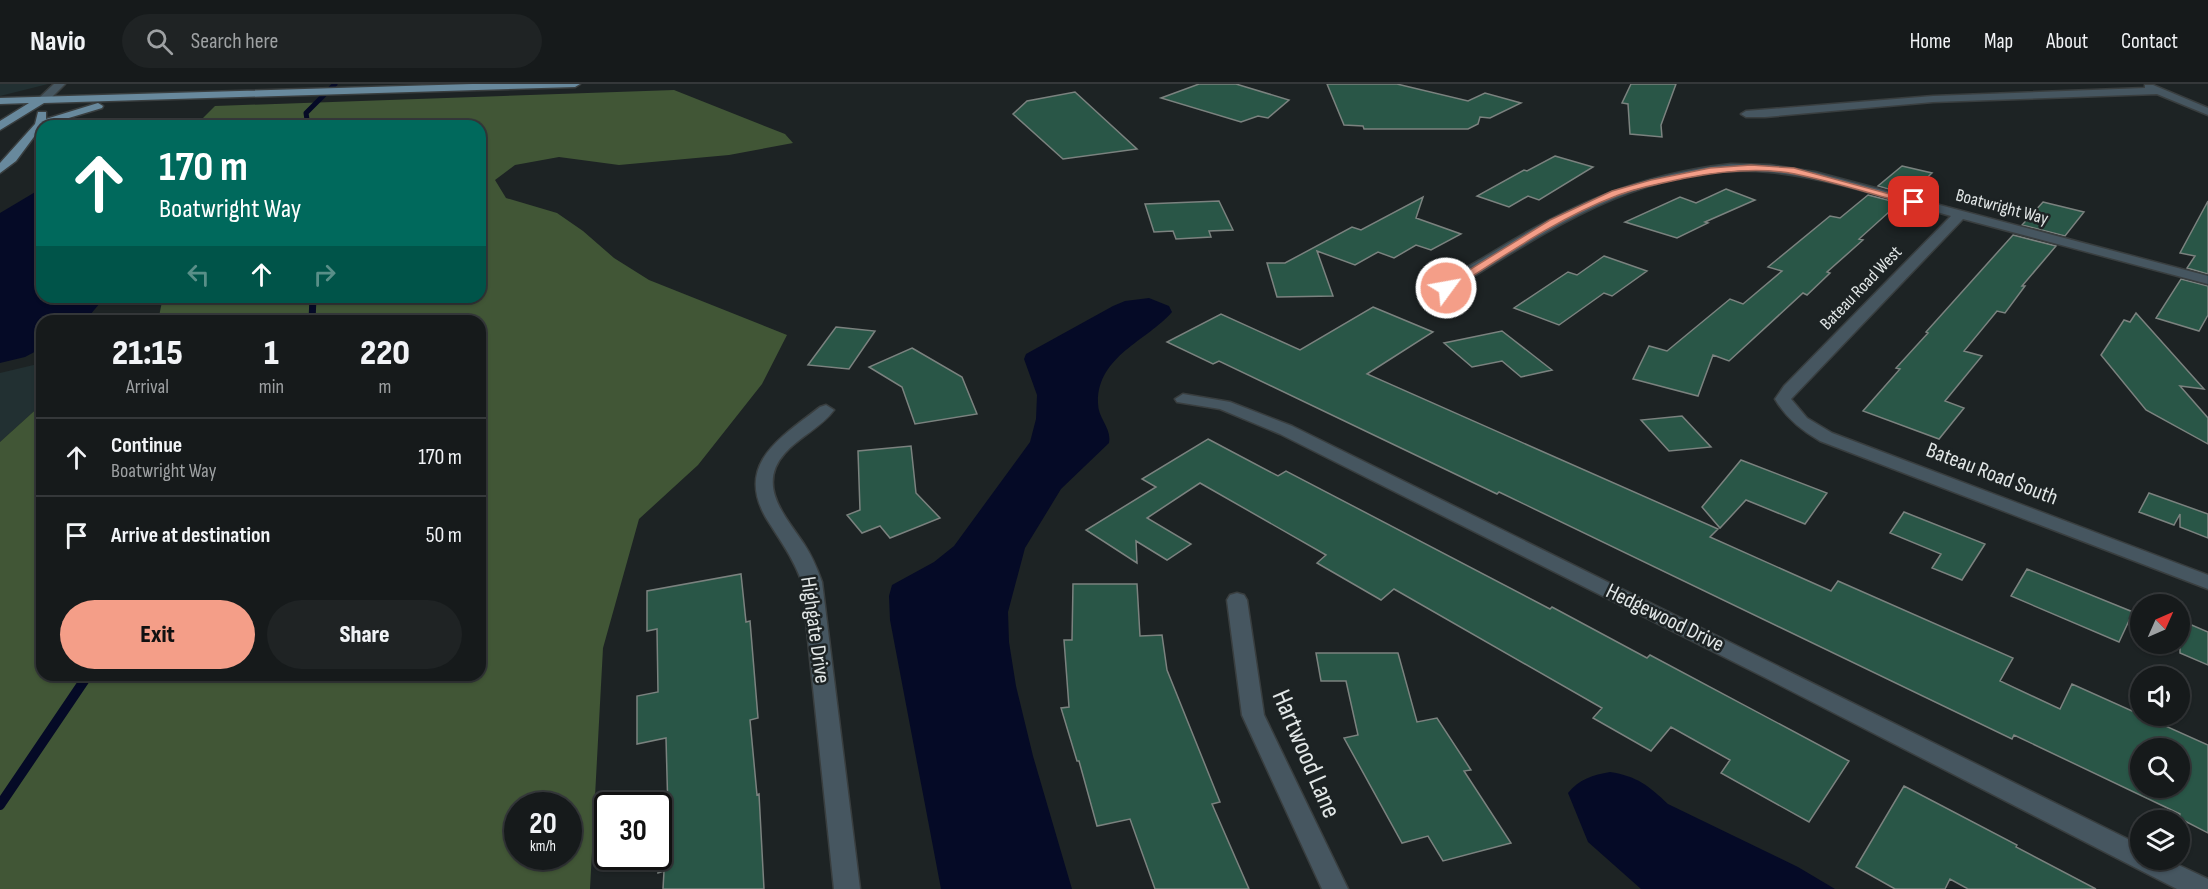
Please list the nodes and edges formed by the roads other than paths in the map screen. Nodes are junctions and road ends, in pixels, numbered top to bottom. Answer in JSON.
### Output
{"nodes":[{"id":1,"x":60,"y":84,"type":"edge"},
{"id":2,"x":564,"y":84,"type":"edge"},
{"id":3,"x":575,"y":84,"type":"edge"},
{"id":4,"x":2142,"y":84,"type":"edge"},
{"id":5,"x":2158,"y":91,"type":"junction"},
{"id":6,"x":137,"y":97,"type":"junction"},
{"id":7,"x":43,"y":100,"type":"junction"},
{"id":8,"x":0,"y":101,"type":"edge"},
{"id":9,"x":2208,"y":111,"type":"edge"},
{"id":10,"x":1746,"y":114,"type":"dead end"},
{"id":11,"x":40,"y":120,"type":"edge"},
{"id":12,"x":51,"y":120,"type":"edge"},
{"id":13,"x":0,"y":127,"type":"edge"},
{"id":14,"x":36,"y":129,"type":"edge"},
{"id":15,"x":0,"y":169,"type":"edge"},
{"id":16,"x":1960,"y":214,"type":"junction"},
{"id":17,"x":2208,"y":280,"type":"edge"},
{"id":18,"x":1446,"y":288,"type":"dead end"},
{"id":19,"x":1790,"y":389,"type":"joint"},
{"id":20,"x":1183,"y":399,"type":"dead end"},
{"id":21,"x":826,"y":410,"type":"dead end"},
{"id":22,"x":2208,"y":582,"type":"edge"},
{"id":23,"x":1237,"y":600,"type":"dead end"},
{"id":24,"x":2130,"y":852,"type":"edge"},
{"id":25,"x":2165,"y":870,"type":"edge"},
{"id":26,"x":847,"y":889,"type":"edge"},
{"id":27,"x":1335,"y":889,"type":"edge"},
{"id":28,"x":2202,"y":889,"type":"edge"}],
"edges":[{"from":1,"to":7,"type":"street"},
{"from":2,"to":3,"type":"main road"},
{"from":2,"to":6,"type":"main road"},
{"from":4,"to":5,"type":"street"},
{"from":5,"to":9,"type":"street"},
{"from":5,"to":10,"type":"street"},
{"from":6,"to":7,"type":"main road"},
{"from":6,"to":12,"type":"main road"},
{"from":7,"to":8,"type":"main road"},
{"from":7,"to":11,"type":"main road"},
{"from":7,"to":13,"type":"main road"},
{"from":14,"to":15,"type":"main road"},
{"from":16,"to":17,"type":"street","name":"Boatwright Way"},
{"from":16,"to":18,"type":"street","name":"Boatwright Way"},
{"from":16,"to":19,"type":"street","name":"Bateau Road West"},
{"from":19,"to":22,"type":"street","name":"Bateau Road South"},
{"from":20,"to":24,"type":"street","name":"Hedgewood Drive"},
{"from":21,"to":26,"type":"street","name":"Highgate Drive"},
{"from":23,"to":27,"type":"street","name":"Hartwood Lane"},
{"from":25,"to":28,"type":"street"}]}
